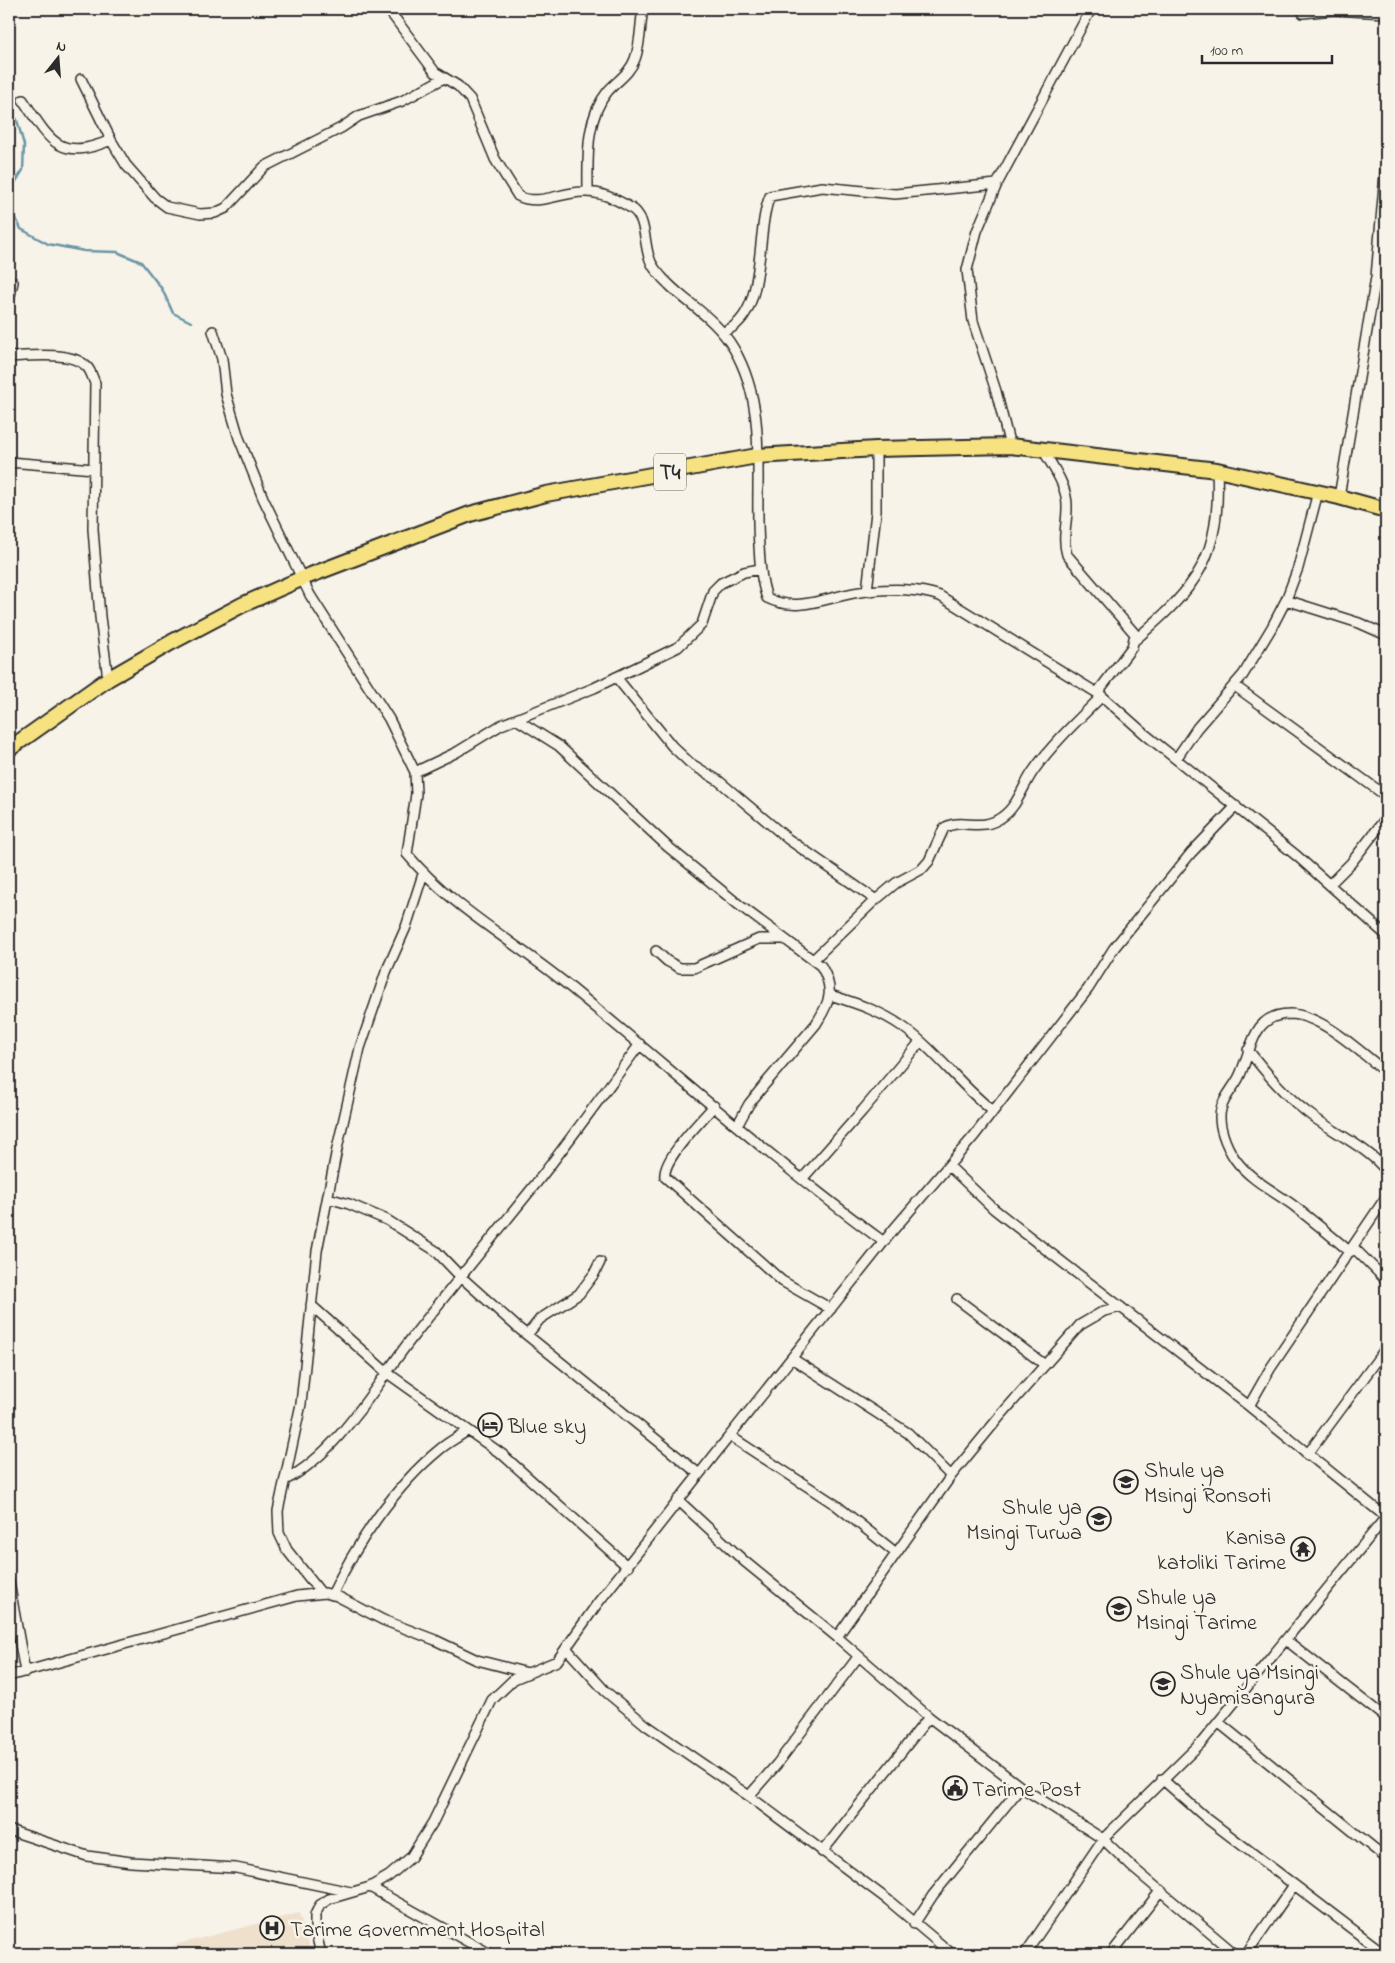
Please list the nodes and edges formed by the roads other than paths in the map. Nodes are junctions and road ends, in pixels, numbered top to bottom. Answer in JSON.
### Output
{"nodes":[{"id":1,"x":388,"y":9,"type":"edge"},
{"id":2,"x":643,"y":9,"type":"edge"},
{"id":3,"x":1091,"y":9,"type":"edge"},
{"id":4,"x":1303,"y":13,"type":"dead end"},
{"id":5,"x":1386,"y":13,"type":"edge"},
{"id":6,"x":444,"y":78,"type":"junction"},
{"id":7,"x":81,"y":79,"type":"dead end"},
{"id":8,"x":23,"y":100,"type":"dead end"},
{"id":9,"x":111,"y":140,"type":"junction"},
{"id":10,"x":1386,"y":162,"type":"edge"},
{"id":11,"x":997,"y":184,"type":"junction"},
{"id":12,"x":588,"y":192,"type":"junction"},
{"id":13,"x":13,"y":282,"type":"dead end"},
{"id":14,"x":9,"y":300,"type":"edge"},
{"id":15,"x":212,"y":331,"type":"dead end"},
{"id":16,"x":723,"y":332,"type":"junction"},
{"id":17,"x":9,"y":355,"type":"edge"},
{"id":18,"x":1010,"y":446,"type":"junction"},
{"id":19,"x":876,"y":449,"type":"junction"},
{"id":20,"x":1043,"y":450,"type":"junction"},
{"id":21,"x":757,"y":456,"type":"junction"},
{"id":22,"x":9,"y":462,"type":"edge"},
{"id":23,"x":94,"y":469,"type":"junction"},
{"id":24,"x":1217,"y":470,"type":"junction"},
{"id":25,"x":1318,"y":492,"type":"junction"},
{"id":26,"x":1339,"y":497,"type":"junction"},
{"id":27,"x":1386,"y":510,"type":"edge"},
{"id":28,"x":760,"y":569,"type":"junction"},
{"id":29,"x":303,"y":578,"type":"junction"},
{"id":30,"x":867,"y":590,"type":"junction"},
{"id":31,"x":1286,"y":600,"type":"junction"},
{"id":32,"x":1386,"y":635,"type":"edge"},
{"id":33,"x":1135,"y":640,"type":"junction"},
{"id":34,"x":616,"y":677,"type":"junction"},
{"id":35,"x":108,"y":679,"type":"junction"},
{"id":36,"x":1235,"y":686,"type":"junction"},
{"id":37,"x":1099,"y":694,"type":"junction"},
{"id":38,"x":516,"y":719,"type":"junction"},
{"id":39,"x":9,"y":749,"type":"edge"},
{"id":40,"x":1176,"y":759,"type":"junction"},
{"id":41,"x":415,"y":772,"type":"junction"},
{"id":42,"x":1386,"y":796,"type":"edge"},
{"id":43,"x":1236,"y":806,"type":"junction"},
{"id":44,"x":1386,"y":818,"type":"edge"},
{"id":45,"x":423,"y":874,"type":"junction"},
{"id":46,"x":1330,"y":884,"type":"junction"},
{"id":47,"x":876,"y":900,"type":"junction"},
{"id":48,"x":1386,"y":935,"type":"edge"},
{"id":49,"x":782,"y":939,"type":"junction"},
{"id":50,"x":656,"y":950,"type":"dead end"},
{"id":51,"x":813,"y":960,"type":"junction"},
{"id":52,"x":830,"y":994,"type":"junction"},
{"id":53,"x":920,"y":1042,"type":"junction"},
{"id":54,"x":640,"y":1044,"type":"junction"},
{"id":55,"x":1248,"y":1050,"type":"junction"},
{"id":56,"x":1386,"y":1072,"type":"edge"},
{"id":57,"x":714,"y":1106,"type":"junction"},
{"id":58,"x":993,"y":1111,"type":"junction"},
{"id":59,"x":737,"y":1126,"type":"junction"},
{"id":60,"x":949,"y":1166,"type":"junction"},
{"id":61,"x":1386,"y":1171,"type":"edge"},
{"id":62,"x":803,"y":1178,"type":"junction"},
{"id":63,"x":328,"y":1198,"type":"junction"},
{"id":64,"x":1386,"y":1198,"type":"edge"},
{"id":65,"x":884,"y":1242,"type":"junction"},
{"id":66,"x":1352,"y":1250,"type":"junction"},
{"id":67,"x":600,"y":1262,"type":"dead end"},
{"id":68,"x":460,"y":1276,"type":"junction"},
{"id":69,"x":1386,"y":1280,"type":"edge"},
{"id":70,"x":957,"y":1299,"type":"dead end"},
{"id":71,"x":311,"y":1305,"type":"junction"},
{"id":72,"x":1121,"y":1307,"type":"junction"},
{"id":73,"x":830,"y":1309,"type":"junction"},
{"id":74,"x":527,"y":1335,"type":"junction"},
{"id":75,"x":1386,"y":1348,"type":"edge"},
{"id":76,"x":792,"y":1358,"type":"junction"},
{"id":77,"x":1045,"y":1365,"type":"junction"},
{"id":78,"x":386,"y":1372,"type":"junction"},
{"id":79,"x":1249,"y":1406,"type":"junction"},
{"id":80,"x":468,"y":1430,"type":"junction"},
{"id":81,"x":730,"y":1436,"type":"junction"},
{"id":82,"x":1308,"y":1454,"type":"junction"},
{"id":83,"x":699,"y":1474,"type":"junction"},
{"id":84,"x":951,"y":1476,"type":"junction"},
{"id":85,"x":285,"y":1480,"type":"junction"},
{"id":86,"x":678,"y":1500,"type":"junction"},
{"id":87,"x":1386,"y":1517,"type":"edge"},
{"id":88,"x":896,"y":1553,"type":"junction"},
{"id":89,"x":628,"y":1567,"type":"junction"},
{"id":90,"x":9,"y":1582,"type":"edge"},
{"id":91,"x":321,"y":1593,"type":"junction"},
{"id":92,"x":332,"y":1595,"type":"junction"},
{"id":93,"x":837,"y":1638,"type":"junction"},
{"id":94,"x":1286,"y":1640,"type":"junction"},
{"id":95,"x":567,"y":1649,"type":"junction"},
{"id":96,"x":858,"y":1657,"type":"junction"},
{"id":97,"x":25,"y":1672,"type":"junction"},
{"id":98,"x":528,"y":1673,"type":"junction"},
{"id":99,"x":9,"y":1676,"type":"edge"},
{"id":100,"x":929,"y":1717,"type":"junction"},
{"id":101,"x":1386,"y":1718,"type":"edge"},
{"id":102,"x":1218,"y":1722,"type":"junction"},
{"id":103,"x":1162,"y":1779,"type":"junction"},
{"id":104,"x":1021,"y":1787,"type":"junction"},
{"id":105,"x":749,"y":1796,"type":"junction"},
{"id":106,"x":9,"y":1830,"type":"edge"},
{"id":107,"x":1103,"y":1839,"type":"junction"},
{"id":108,"x":822,"y":1852,"type":"junction"},
{"id":109,"x":1386,"y":1858,"type":"edge"},
{"id":110,"x":1294,"y":1885,"type":"junction"},
{"id":111,"x":370,"y":1887,"type":"junction"},
{"id":112,"x":1160,"y":1890,"type":"junction"},
{"id":113,"x":354,"y":1892,"type":"junction"},
{"id":114,"x":914,"y":1924,"type":"junction"},
{"id":115,"x":321,"y":1954,"type":"edge"},
{"id":116,"x":490,"y":1954,"type":"edge"},
{"id":117,"x":952,"y":1954,"type":"edge"},
{"id":118,"x":1025,"y":1954,"type":"edge"},
{"id":119,"x":1111,"y":1954,"type":"edge"},
{"id":120,"x":1235,"y":1954,"type":"edge"},
{"id":121,"x":1246,"y":1954,"type":"edge"},
{"id":122,"x":1385,"y":1954,"type":"edge"}],
"edges":[{"from":1,"to":6,"type":"street"},
{"from":2,"to":12,"type":"street"},
{"from":3,"to":11,"type":"street"},
{"from":4,"to":5,"type":"street"},
{"from":6,"to":9,"type":"street"},
{"from":6,"to":12,"type":"street"},
{"from":7,"to":9,"type":"street"},
{"from":8,"to":9,"type":"street"},
{"from":10,"to":26,"type":"street"},
{"from":11,"to":16,"type":"street"},
{"from":11,"to":18,"type":"street"},
{"from":12,"to":16,"type":"street"},
{"from":13,"to":14,"type":"street"},
{"from":15,"to":29,"type":"street"},
{"from":16,"to":21,"type":"street"},
{"from":17,"to":23,"type":"street"},
{"from":18,"to":19,"type":"highway","number":"T4"},
{"from":18,"to":20,"type":"highway","number":"T4"},
{"from":19,"to":21,"type":"highway","number":"T4"},
{"from":19,"to":30,"type":"street"},
{"from":20,"to":24,"type":"highway","number":"T4"},
{"from":20,"to":33,"type":"street"},
{"from":21,"to":28,"type":"street"},
{"from":21,"to":29,"type":"highway","number":"T4"},
{"from":22,"to":23,"type":"street"},
{"from":23,"to":35,"type":"street"},
{"from":24,"to":25,"type":"highway","number":"T4"},
{"from":24,"to":33,"type":"street"},
{"from":25,"to":26,"type":"highway","number":"T4"},
{"from":25,"to":31,"type":"street"},
{"from":26,"to":27,"type":"highway","number":"T4"},
{"from":28,"to":30,"type":"street"},
{"from":28,"to":34,"type":"street"},
{"from":29,"to":35,"type":"highway","number":"T4"},
{"from":29,"to":41,"type":"street"},
{"from":30,"to":37,"type":"street"},
{"from":31,"to":32,"type":"street"},
{"from":31,"to":36,"type":"street"},
{"from":33,"to":37,"type":"street"},
{"from":34,"to":38,"type":"street"},
{"from":34,"to":47,"type":"street"},
{"from":35,"to":39,"type":"highway","number":"T4"},
{"from":36,"to":40,"type":"street"},
{"from":36,"to":42,"type":"street"},
{"from":37,"to":40,"type":"street"},
{"from":37,"to":47,"type":"street"},
{"from":38,"to":41,"type":"street"},
{"from":38,"to":49,"type":"street"},
{"from":40,"to":43,"type":"street"},
{"from":41,"to":45,"type":"street"},
{"from":43,"to":46,"type":"street"},
{"from":43,"to":58,"type":"street"},
{"from":44,"to":46,"type":"street"},
{"from":45,"to":54,"type":"street"},
{"from":45,"to":63,"type":"street"},
{"from":46,"to":48,"type":"street"},
{"from":47,"to":51,"type":"street"},
{"from":49,"to":50,"type":"street"},
{"from":49,"to":51,"type":"street"},
{"from":51,"to":52,"type":"street"},
{"from":52,"to":53,"type":"street"},
{"from":52,"to":59,"type":"street"},
{"from":53,"to":58,"type":"street"},
{"from":53,"to":62,"type":"street"},
{"from":54,"to":57,"type":"street"},
{"from":54,"to":68,"type":"street"},
{"from":55,"to":56,"type":"street"},
{"from":55,"to":61,"type":"street"},
{"from":55,"to":66,"type":"street"},
{"from":57,"to":59,"type":"street"},
{"from":57,"to":73,"type":"street"},
{"from":58,"to":60,"type":"street"},
{"from":59,"to":62,"type":"street"},
{"from":60,"to":65,"type":"street"},
{"from":60,"to":72,"type":"street"},
{"from":62,"to":65,"type":"street"},
{"from":63,"to":68,"type":"street"},
{"from":63,"to":71,"type":"street"},
{"from":64,"to":66,"type":"street"},
{"from":65,"to":73,"type":"street"},
{"from":66,"to":69,"type":"street"},
{"from":66,"to":79,"type":"street"},
{"from":67,"to":74,"type":"street"},
{"from":68,"to":74,"type":"street"},
{"from":68,"to":78,"type":"street"},
{"from":70,"to":77,"type":"street"},
{"from":71,"to":78,"type":"street"},
{"from":71,"to":85,"type":"street"},
{"from":72,"to":77,"type":"street"},
{"from":72,"to":79,"type":"street"},
{"from":73,"to":76,"type":"street"},
{"from":74,"to":83,"type":"street"},
{"from":75,"to":82,"type":"street"},
{"from":76,"to":81,"type":"street"},
{"from":76,"to":84,"type":"street"},
{"from":77,"to":84,"type":"street"},
{"from":78,"to":80,"type":"street"},
{"from":78,"to":85,"type":"street"},
{"from":79,"to":82,"type":"street"},
{"from":80,"to":89,"type":"street"},
{"from":80,"to":92,"type":"street"},
{"from":81,"to":83,"type":"street"},
{"from":81,"to":88,"type":"street"},
{"from":82,"to":87,"type":"street"},
{"from":83,"to":86,"type":"street"},
{"from":84,"to":88,"type":"street"},
{"from":85,"to":91,"type":"street"},
{"from":86,"to":89,"type":"street"},
{"from":86,"to":93,"type":"street"},
{"from":87,"to":94,"type":"street"},
{"from":88,"to":93,"type":"street"},
{"from":89,"to":95,"type":"street"},
{"from":90,"to":97,"type":"street"},
{"from":91,"to":92,"type":"street"},
{"from":91,"to":97,"type":"street"},
{"from":92,"to":98,"type":"street"},
{"from":93,"to":96,"type":"street"},
{"from":94,"to":101,"type":"street"},
{"from":94,"to":102,"type":"street"},
{"from":95,"to":98,"type":"street"},
{"from":95,"to":105,"type":"street"},
{"from":96,"to":100,"type":"street"},
{"from":96,"to":105,"type":"street"},
{"from":97,"to":99,"type":"street"},
{"from":98,"to":111,"type":"street"},
{"from":100,"to":104,"type":"street"},
{"from":100,"to":108,"type":"street"},
{"from":102,"to":103,"type":"street"},
{"from":102,"to":109,"type":"street"},
{"from":103,"to":107,"type":"street"},
{"from":103,"to":110,"type":"street"},
{"from":104,"to":107,"type":"street"},
{"from":104,"to":114,"type":"street"},
{"from":105,"to":108,"type":"street"},
{"from":106,"to":113,"type":"street"},
{"from":107,"to":112,"type":"street"},
{"from":107,"to":118,"type":"street"},
{"from":108,"to":114,"type":"street"},
{"from":110,"to":121,"type":"street"},
{"from":110,"to":122,"type":"street"},
{"from":111,"to":113,"type":"street"},
{"from":111,"to":116,"type":"street"},
{"from":112,"to":119,"type":"street"},
{"from":112,"to":120,"type":"street"},
{"from":113,"to":115,"type":"street"},
{"from":114,"to":117,"type":"street"}]}
